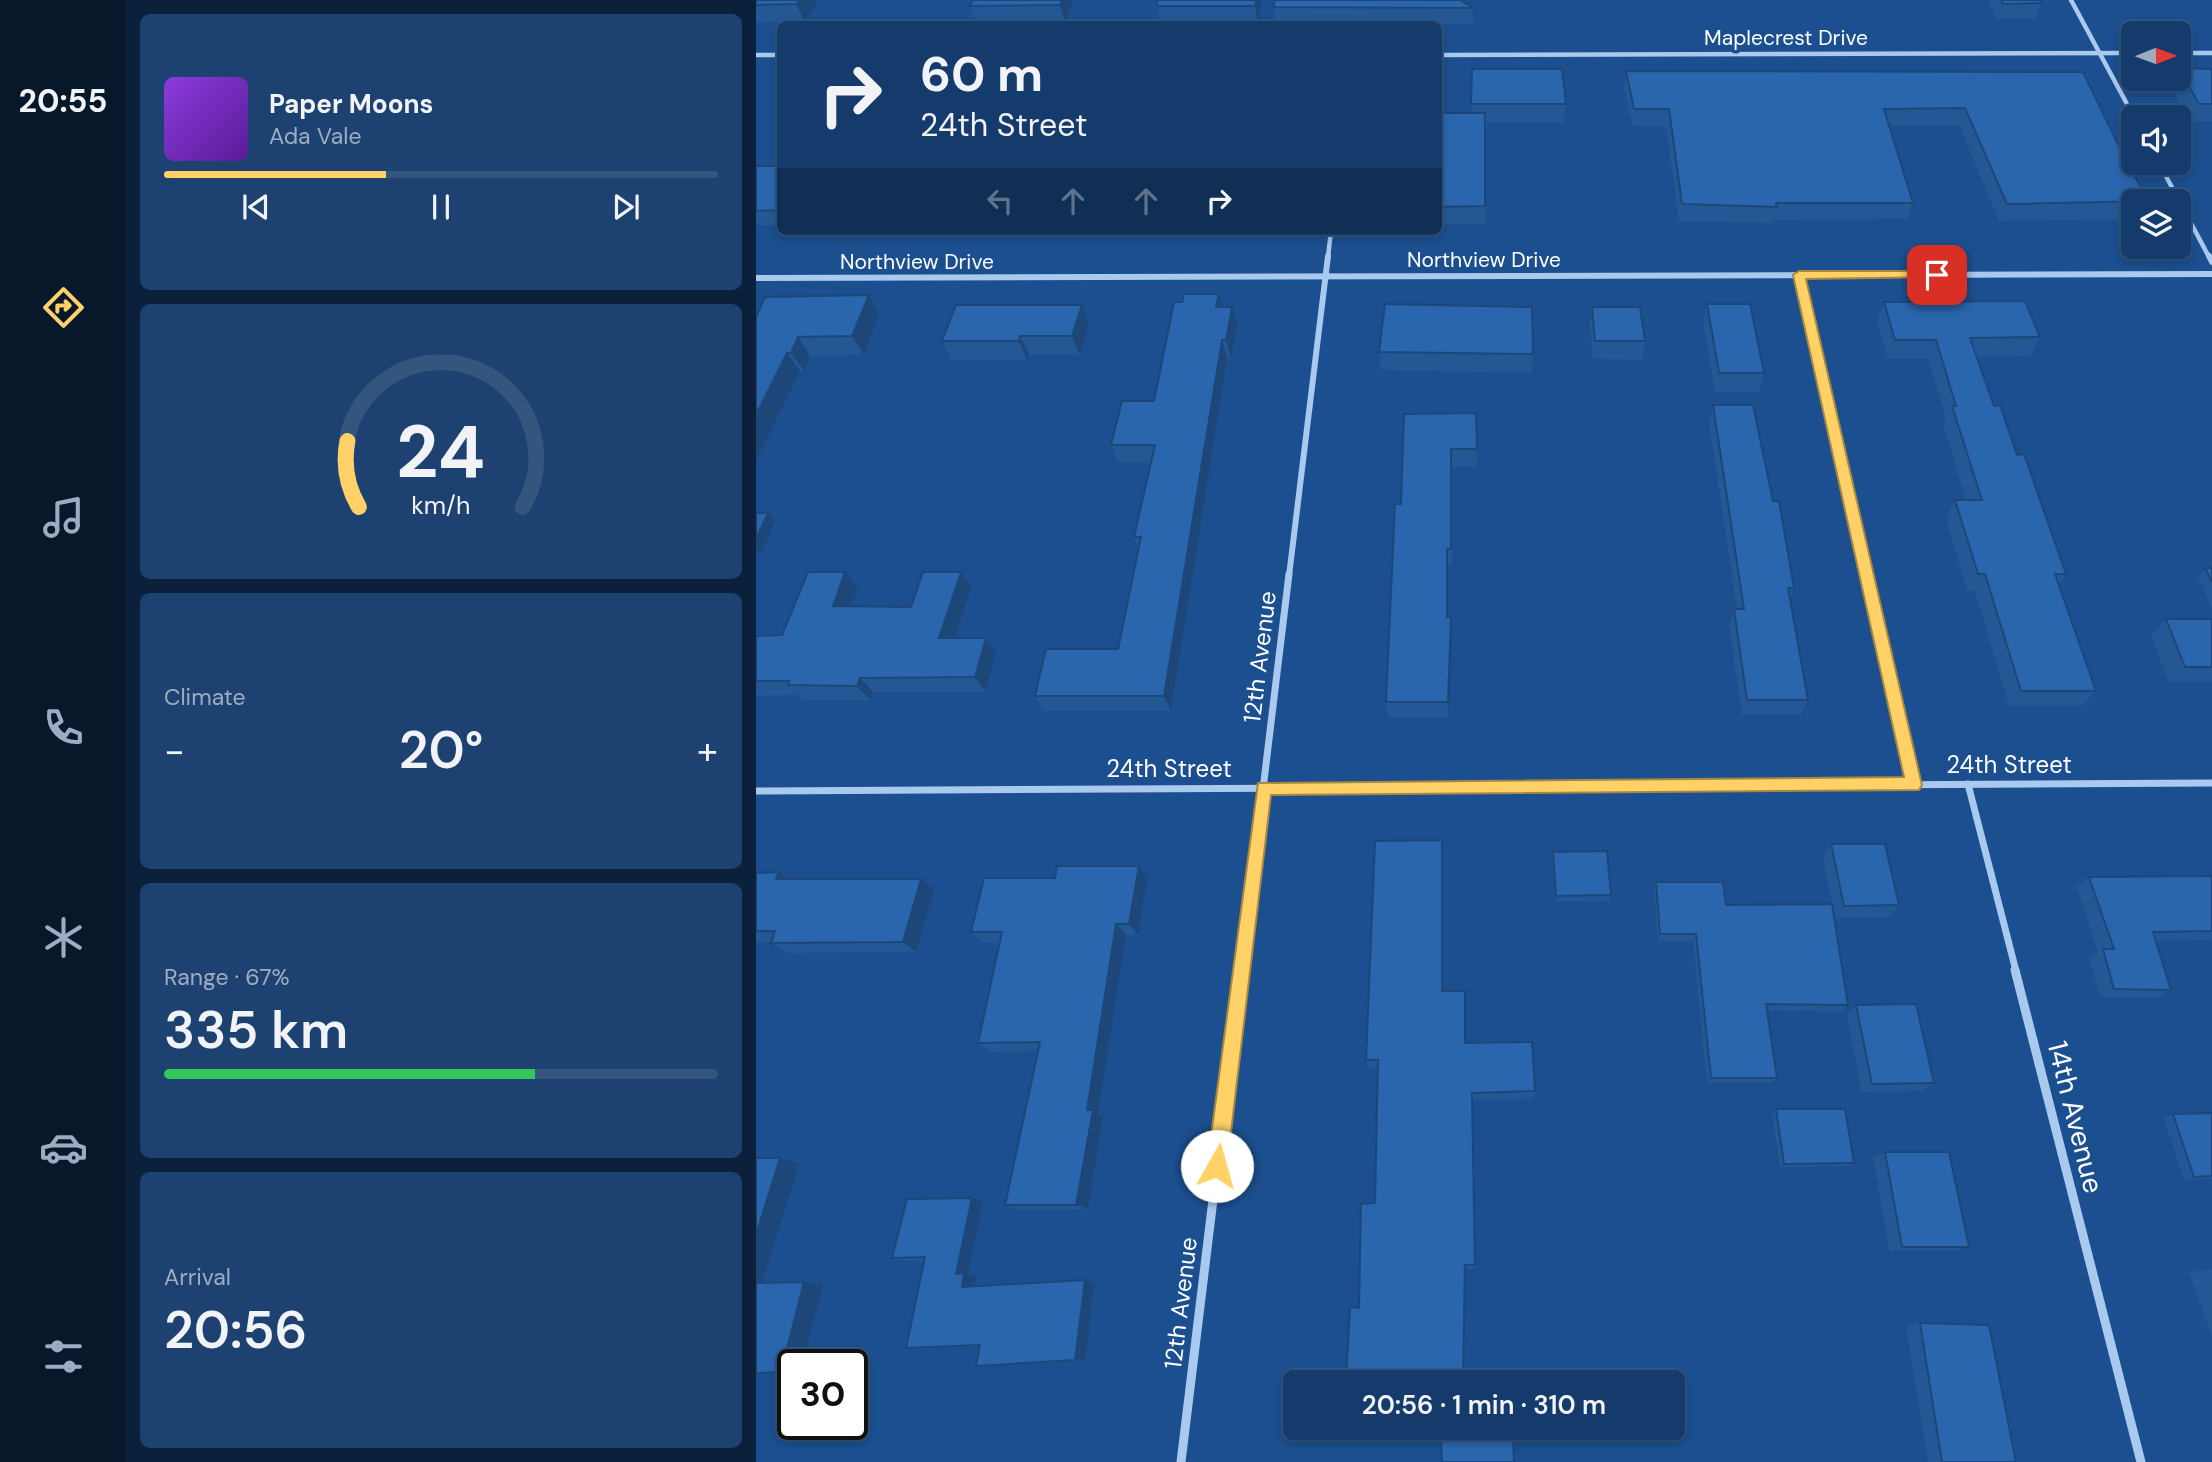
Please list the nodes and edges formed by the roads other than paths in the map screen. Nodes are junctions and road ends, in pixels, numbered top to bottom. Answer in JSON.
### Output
{"nodes":[{"id":1,"x":2071,"y":0,"type":"edge"},
{"id":2,"x":2212,"y":52,"type":"edge"},
{"id":3,"x":2100,"y":53,"type":"junction"},
{"id":4,"x":2121,"y":53,"type":"edge"},
{"id":5,"x":2191,"y":53,"type":"edge"},
{"id":6,"x":1442,"y":54,"type":"edge"},
{"id":7,"x":756,"y":55,"type":"edge"},
{"id":8,"x":777,"y":55,"type":"edge"},
{"id":9,"x":2128,"y":105,"type":"edge"},
{"id":10,"x":2165,"y":175,"type":"edge"},
{"id":11,"x":1330,"y":235,"type":"edge"},
{"id":12,"x":2212,"y":262,"type":"edge"},
{"id":13,"x":2212,"y":274,"type":"edge"},
{"id":14,"x":1799,"y":275,"type":"junction"},
{"id":15,"x":1325,"y":276,"type":"junction"},
{"id":16,"x":756,"y":278,"type":"edge"},
{"id":17,"x":2212,"y":783,"type":"edge"},
{"id":18,"x":1968,"y":784,"type":"junction"},
{"id":19,"x":1914,"y":785,"type":"junction"},
{"id":20,"x":1263,"y":788,"type":"junction"},
{"id":21,"x":756,"y":791,"type":"edge"},
{"id":22,"x":1181,"y":1462,"type":"edge"},
{"id":23,"x":2141,"y":1462,"type":"edge"}],
"edges":[{"from":1,"to":3,"type":"street"},
{"from":2,"to":5,"type":"street"},
{"from":3,"to":4,"type":"street","name":"Maplecrest Drive"},
{"from":3,"to":6,"type":"street","name":"Maplecrest Drive"},
{"from":3,"to":9,"type":"street"},
{"from":7,"to":8,"type":"street"},
{"from":10,"to":12,"type":"street"},
{"from":11,"to":15,"type":"street","name":"12th Avenue"},
{"from":13,"to":14,"type":"street","name":"Northview Drive"},
{"from":14,"to":15,"type":"street","name":"Northview Drive"},
{"from":14,"to":19,"type":"street"},
{"from":15,"to":16,"type":"street","name":"Northview Drive"},
{"from":15,"to":20,"type":"street","name":"12th Avenue"},
{"from":17,"to":18,"type":"street","name":"24th Street"},
{"from":18,"to":19,"type":"street","name":"24th Street"},
{"from":18,"to":23,"type":"street","name":"14th Avenue"},
{"from":19,"to":20,"type":"street","name":"24th Street"},
{"from":20,"to":21,"type":"street","name":"24th Street"},
{"from":20,"to":22,"type":"street","name":"12th Avenue"}]}
